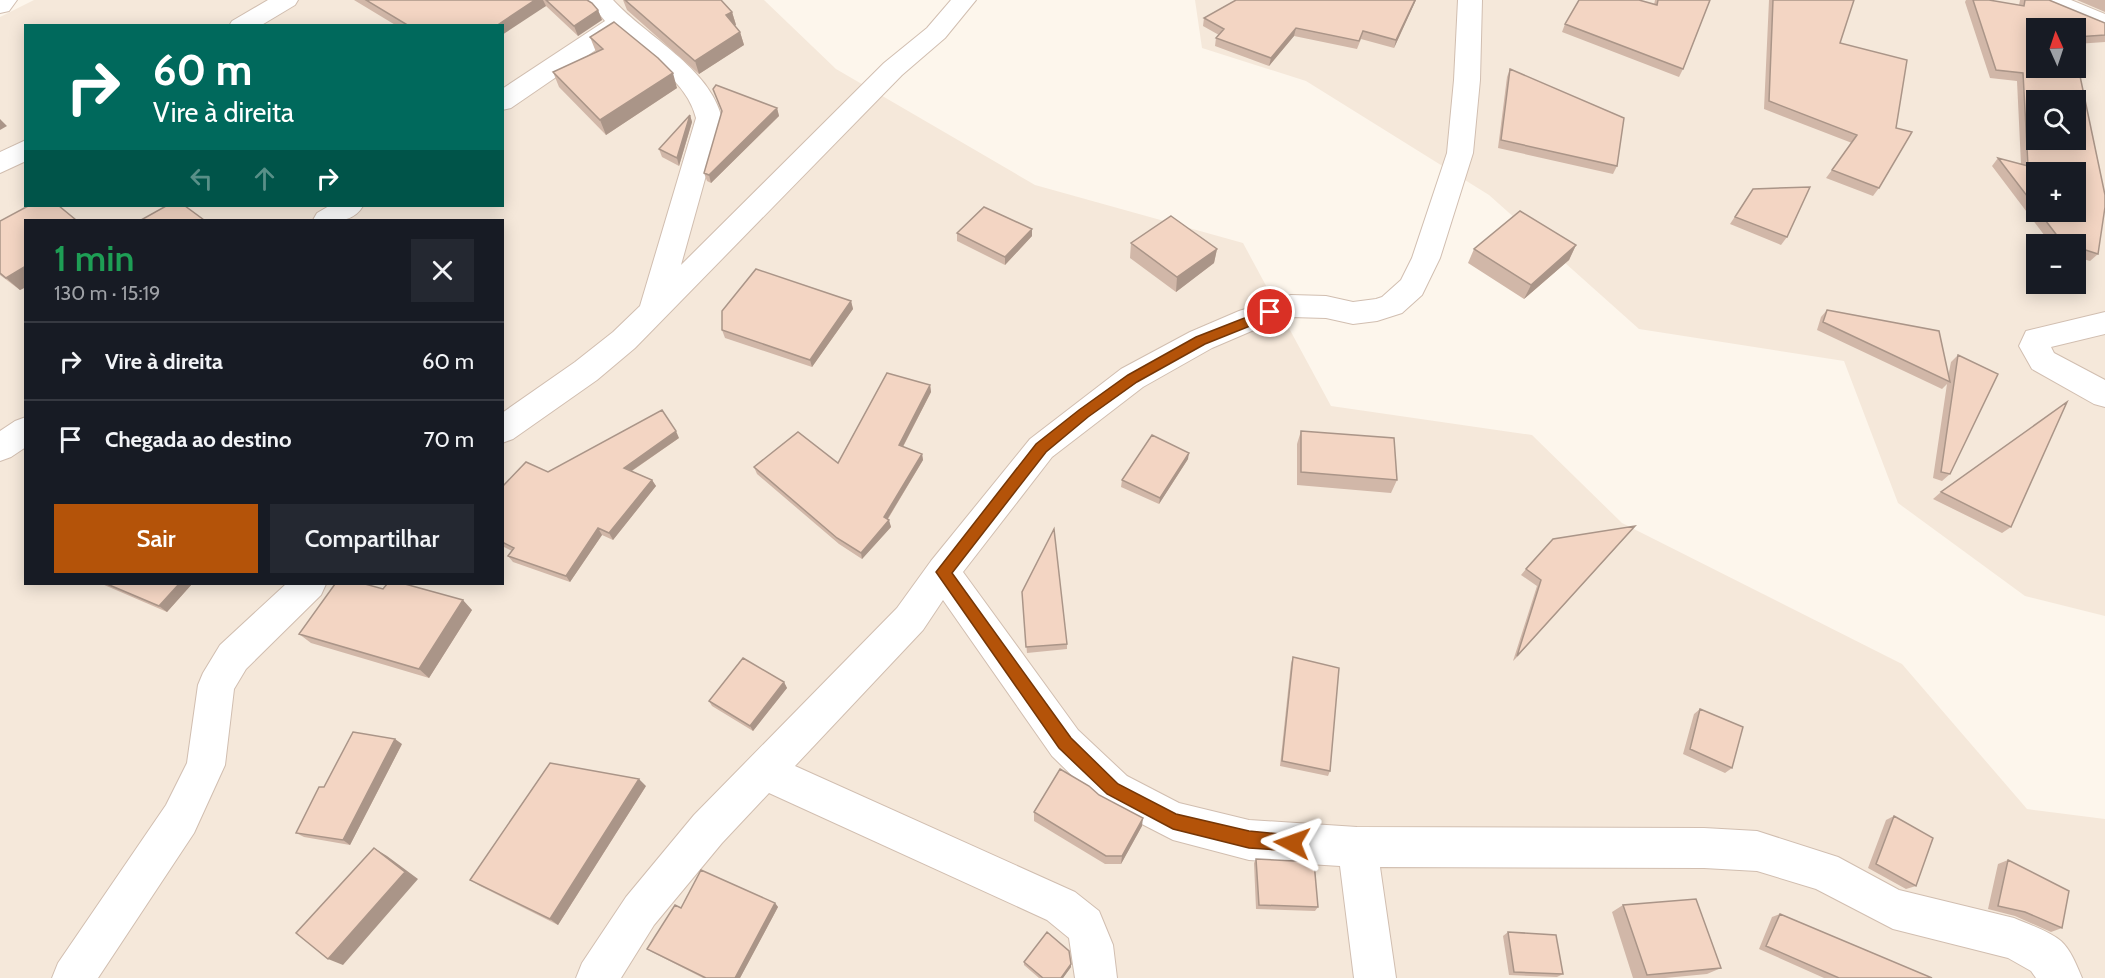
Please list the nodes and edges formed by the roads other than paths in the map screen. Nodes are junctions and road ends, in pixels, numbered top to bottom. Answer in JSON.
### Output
{"nodes":[{"id":1,"x":5,"y":0,"type":"edge"},
{"id":2,"x":286,"y":0,"type":"edge"},
{"id":3,"x":600,"y":0,"type":"edge"},
{"id":4,"x":964,"y":0,"type":"edge"},
{"id":5,"x":1470,"y":0,"type":"edge"},
{"id":6,"x":2050,"y":0,"type":"edge"},
{"id":7,"x":0,"y":6,"type":"edge"},
{"id":8,"x":621,"y":22,"type":"junction"},
{"id":9,"x":2105,"y":23,"type":"edge"},
{"id":10,"x":244,"y":24,"type":"edge"},
{"id":11,"x":504,"y":101,"type":"edge"},
{"id":12,"x":24,"y":150,"type":"edge"},
{"id":13,"x":0,"y":164,"type":"edge"},
{"id":14,"x":347,"y":207,"type":"edge"},
{"id":15,"x":329,"y":219,"type":"edge"},
{"id":16,"x":652,"y":312,"type":"junction"},
{"id":17,"x":2105,"y":323,"type":"edge"},
{"id":18,"x":2105,"y":395,"type":"edge"},
{"id":19,"x":504,"y":429,"type":"edge"},
{"id":20,"x":24,"y":431,"type":"edge"},
{"id":21,"x":0,"y":448,"type":"edge"},
{"id":22,"x":943,"y":572,"type":"junction"},
{"id":23,"x":308,"y":585,"type":"edge"},
{"id":24,"x":764,"y":771,"type":"junction"},
{"id":25,"x":1357,"y":847,"type":"junction"},
{"id":26,"x":73,"y":978,"type":"edge"},
{"id":27,"x":597,"y":978,"type":"edge"},
{"id":28,"x":1096,"y":978,"type":"edge"},
{"id":29,"x":1375,"y":978,"type":"edge"},
{"id":30,"x":2061,"y":978,"type":"edge"}],
"edges":[{"from":1,"to":7,"type":"street"},
{"from":2,"to":10,"type":"street"},
{"from":3,"to":8,"type":"street"},
{"from":4,"to":16,"type":"street"},
{"from":5,"to":22,"type":"street"},
{"from":6,"to":9,"type":"street"},
{"from":8,"to":11,"type":"street"},
{"from":8,"to":16,"type":"street"},
{"from":12,"to":13,"type":"street"},
{"from":14,"to":15,"type":"street"},
{"from":16,"to":19,"type":"street"},
{"from":17,"to":18,"type":"street"},
{"from":20,"to":21,"type":"street"},
{"from":22,"to":24,"type":"street"},
{"from":22,"to":25,"type":"street"},
{"from":23,"to":26,"type":"street"},
{"from":24,"to":27,"type":"street"},
{"from":24,"to":28,"type":"street"},
{"from":25,"to":29,"type":"street"},
{"from":25,"to":30,"type":"street"}]}
